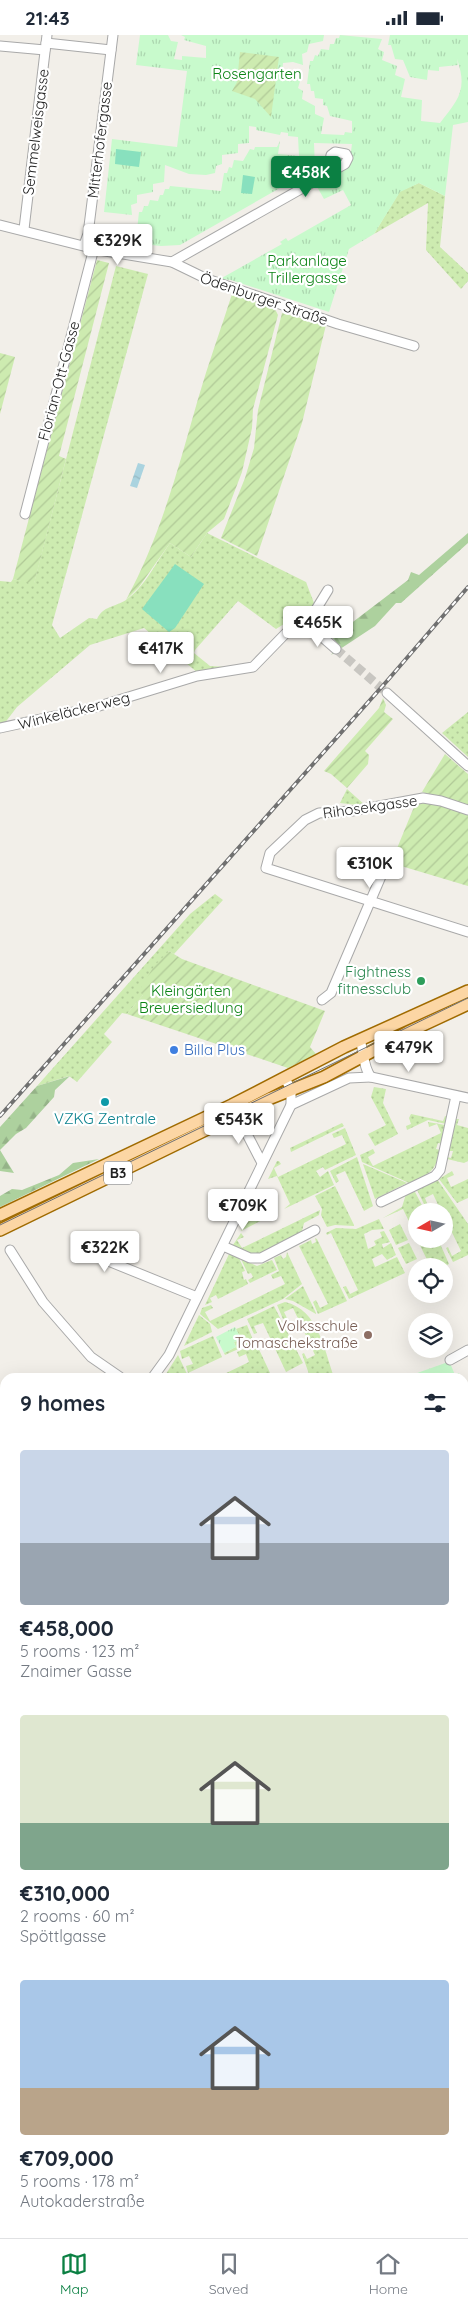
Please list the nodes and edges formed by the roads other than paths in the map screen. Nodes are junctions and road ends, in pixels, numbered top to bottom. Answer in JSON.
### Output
{"nodes":[{"id":1,"x":113,"y":35,"type":"edge"},
{"id":2,"x":46,"y":43,"type":"edge"},
{"id":3,"x":0,"y":46,"type":"edge"},
{"id":4,"x":111,"y":50,"type":"junction"},
{"id":5,"x":328,"y":173,"type":"dead end"},
{"id":6,"x":0,"y":225,"type":"edge"},
{"id":7,"x":24,"y":229,"type":"junction"},
{"id":8,"x":84,"y":245,"type":"junction"},
{"id":9,"x":94,"y":248,"type":"junction"},
{"id":10,"x":172,"y":262,"type":"junction"},
{"id":11,"x":414,"y":346,"type":"dead end"},
{"id":12,"x":25,"y":514,"type":"dead end"},
{"id":13,"x":328,"y":589,"type":"dead end"},
{"id":14,"x":309,"y":627,"type":"junction"},
{"id":15,"x":336,"y":649,"type":"tunnel mouth"},
{"id":16,"x":387,"y":693,"type":"tunnel mouth"},
{"id":17,"x":0,"y":728,"type":"edge"},
{"id":18,"x":468,"y":766,"type":"edge"},
{"id":19,"x":468,"y":810,"type":"edge"},
{"id":20,"x":388,"y":860,"type":"dead end"},
{"id":21,"x":372,"y":902,"type":"junction"},
{"id":22,"x":468,"y":932,"type":"edge"},
{"id":23,"x":468,"y":991,"type":"edge"},
{"id":24,"x":322,"y":999,"type":"dead end"},
{"id":25,"x":468,"y":1004,"type":"edge"},
{"id":26,"x":360,"y":1040,"type":"junction"},
{"id":27,"x":365,"y":1055,"type":"junction"},
{"id":28,"x":371,"y":1077,"type":"junction"},
{"id":29,"x":285,"y":1078,"type":"junction"},
{"id":30,"x":291,"y":1090,"type":"junction"},
{"id":31,"x":456,"y":1096,"type":"junction"},
{"id":32,"x":468,"y":1098,"type":"edge"},
{"id":33,"x":291,"y":1105,"type":"junction"},
{"id":34,"x":234,"y":1110,"type":"junction"},
{"id":35,"x":262,"y":1163,"type":"junction"},
{"id":36,"x":381,"y":1202,"type":"dead end"},
{"id":37,"x":0,"y":1215,"type":"edge"},
{"id":38,"x":0,"y":1230,"type":"edge"},
{"id":39,"x":315,"y":1230,"type":"dead end"},
{"id":40,"x":223,"y":1246,"type":"junction"},
{"id":41,"x":10,"y":1250,"type":"dead end"},
{"id":42,"x":108,"y":1261,"type":"dead end"},
{"id":43,"x":197,"y":1297,"type":"junction"},
{"id":44,"x":468,"y":1349,"type":"edge"},
{"id":45,"x":450,"y":1360,"type":"dead end"},
{"id":46,"x":114,"y":1373,"type":"edge"},
{"id":47,"x":156,"y":1373,"type":"edge"}],
"edges":[{"from":1,"to":4,"type":"street","name":"Mitterhofergasse"},
{"from":2,"to":3,"type":"street"},
{"from":2,"to":4,"type":"street"},
{"from":2,"to":7,"type":"street","name":"Semmelweisgasse"},
{"from":4,"to":8,"type":"street","name":"Mitterhofergasse"},
{"from":5,"to":10,"type":"street"},
{"from":6,"to":7,"type":"street","name":"Ödenburger Straße"},
{"from":7,"to":8,"type":"street","name":"Ödenburger Straße"},
{"from":8,"to":9,"type":"street","name":"Ödenburger Straße"},
{"from":9,"to":10,"type":"street","name":"Ödenburger Straße"},
{"from":9,"to":12,"type":"street","name":"Florian-Ott-Gasse"},
{"from":10,"to":11,"type":"street","name":"Ödenburger Straße"},
{"from":13,"to":14,"type":"street"},
{"from":14,"to":15,"type":"street"},
{"from":14,"to":17,"type":"street","name":"Winkeläckerweg"},
{"from":16,"to":18,"type":"street"},
{"from":19,"to":21,"type":"street","name":"Rihosekgasse"},
{"from":20,"to":21,"type":"street"},
{"from":21,"to":22,"type":"street"},
{"from":21,"to":24,"type":"street"},
{"from":23,"to":26,"type":"main road","number":"B3"},
{"from":25,"to":27,"type":"main road","number":"B3"},
{"from":26,"to":27,"type":"street"},
{"from":26,"to":29,"type":"main road","number":"B3"},
{"from":27,"to":28,"type":"street"},
{"from":27,"to":30,"type":"main road","number":"B3"},
{"from":28,"to":31,"type":"street"},
{"from":28,"to":33,"type":"street"},
{"from":29,"to":30,"type":"street"},
{"from":29,"to":34,"type":"main road","number":"B3"},
{"from":30,"to":33,"type":"street"},
{"from":30,"to":34,"type":"main road","number":"B3"},
{"from":31,"to":32,"type":"street"},
{"from":31,"to":36,"type":"street"},
{"from":33,"to":35,"type":"street"},
{"from":34,"to":35,"type":"street"},
{"from":34,"to":37,"type":"main road","number":"B3"},
{"from":34,"to":38,"type":"main road","number":"B3"},
{"from":35,"to":40,"type":"street"},
{"from":39,"to":40,"type":"street"},
{"from":40,"to":43,"type":"street"},
{"from":41,"to":46,"type":"street"},
{"from":42,"to":43,"type":"street"},
{"from":43,"to":47,"type":"street"},
{"from":44,"to":45,"type":"street"}]}
